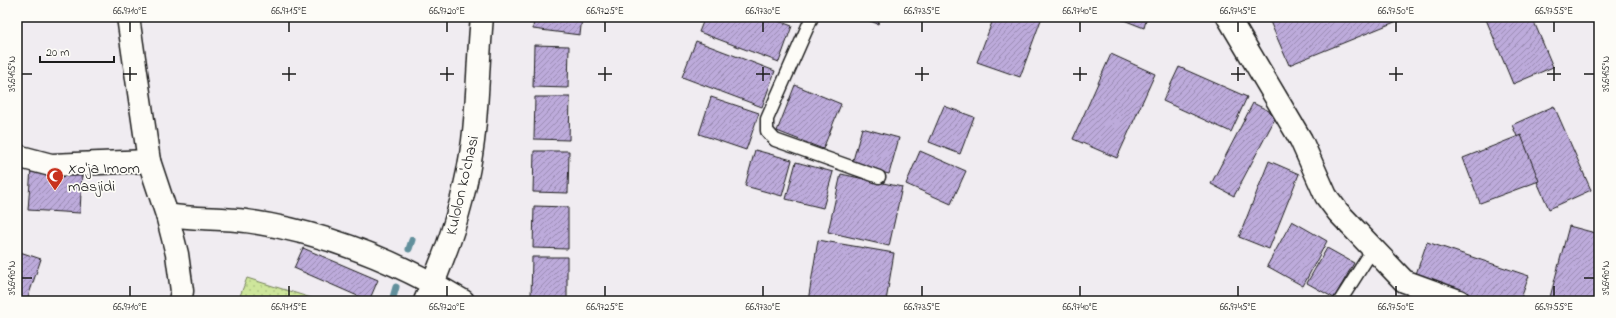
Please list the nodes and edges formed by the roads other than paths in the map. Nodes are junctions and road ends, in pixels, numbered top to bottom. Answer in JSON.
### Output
{"nodes":[{"id":1,"x":128,"y":17,"type":"edge"},
{"id":2,"x":482,"y":17,"type":"edge"},
{"id":3,"x":812,"y":17,"type":"edge"},
{"id":4,"x":1228,"y":17,"type":"edge"},
{"id":5,"x":17,"y":156,"type":"edge"},
{"id":6,"x":149,"y":161,"type":"junction"},
{"id":7,"x":879,"y":177,"type":"dead end"},
{"id":8,"x":167,"y":215,"type":"junction"},
{"id":9,"x":1373,"y":249,"type":"junction"},
{"id":10,"x":429,"y":292,"type":"edge"},
{"id":11,"x":180,"y":301,"type":"edge"},
{"id":12,"x":463,"y":301,"type":"edge"},
{"id":13,"x":1340,"y":301,"type":"edge"},
{"id":14,"x":1459,"y":301,"type":"edge"}],
"edges":[{"from":1,"to":6,"type":"street"},
{"from":2,"to":10,"type":"street","name":"Kulolon ko'chasi"},
{"from":3,"to":7,"type":"lane"},
{"from":4,"to":9,"type":"street"},
{"from":5,"to":6,"type":"street"},
{"from":6,"to":8,"type":"street"},
{"from":8,"to":10,"type":"street"},
{"from":8,"to":11,"type":"street"},
{"from":9,"to":13,"type":"lane"},
{"from":9,"to":14,"type":"street"},
{"from":10,"to":12,"type":"street"}]}
